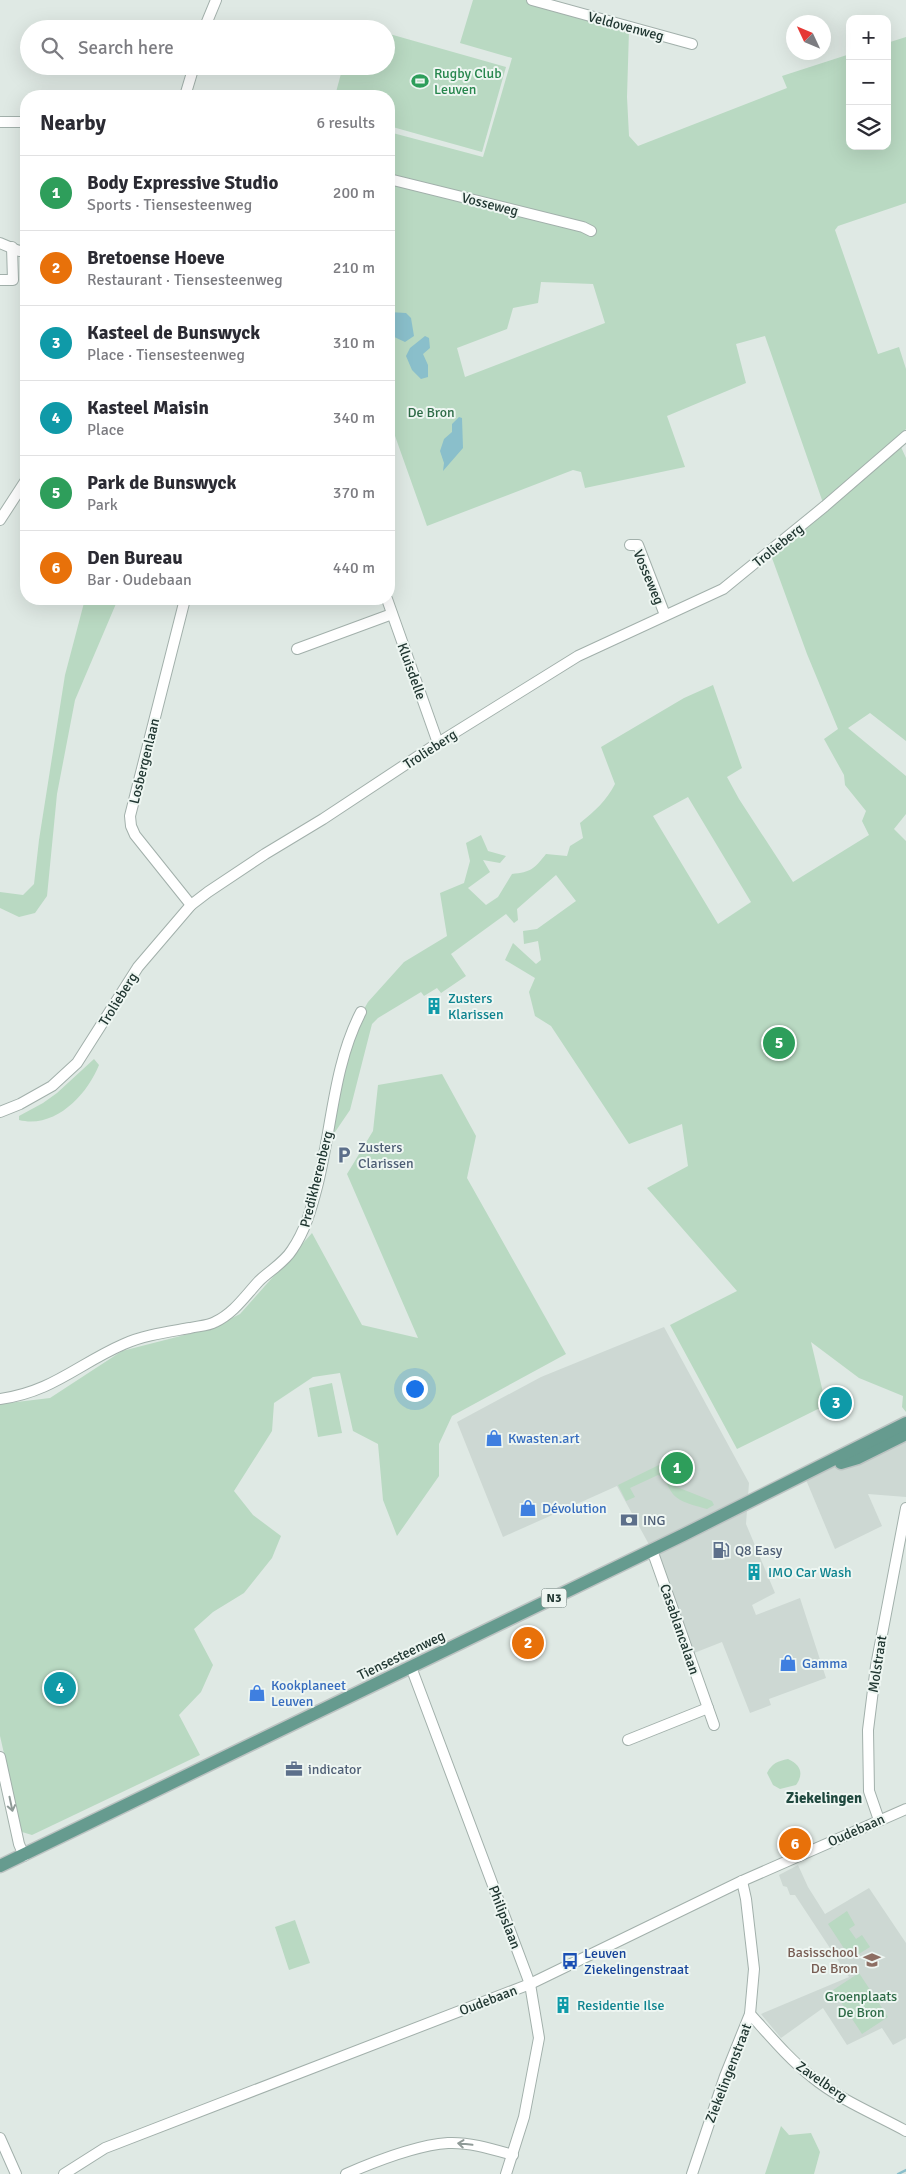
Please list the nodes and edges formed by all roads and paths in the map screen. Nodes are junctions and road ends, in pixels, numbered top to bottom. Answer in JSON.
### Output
{"nodes":[{"id":1,"x":216,"y":0,"type":"edge"},
{"id":2,"x":532,"y":0,"type":"edge"},
{"id":3,"x":208,"y":20,"type":"edge"},
{"id":4,"x":692,"y":44,"type":"dead end"},
{"id":5,"x":191,"y":75,"type":"edge"},
{"id":6,"x":187,"y":90,"type":"edge"},
{"id":7,"x":0,"y":122,"type":"edge"},
{"id":8,"x":20,"y":122,"type":"edge"},
{"id":9,"x":395,"y":180,"type":"edge"},
{"id":10,"x":591,"y":231,"type":"dead end"},
{"id":11,"x":0,"y":243,"type":"edge"},
{"id":12,"x":12,"y":247,"type":"junction"},
{"id":13,"x":20,"y":250,"type":"edge"},
{"id":14,"x":0,"y":280,"type":"edge"},
{"id":15,"x":906,"y":436,"type":"edge"},
{"id":16,"x":20,"y":489,"type":"edge"},
{"id":17,"x":0,"y":520,"type":"edge"},
{"id":18,"x":630,"y":545,"type":"dead end"},
{"id":19,"x":183,"y":605,"type":"edge"},
{"id":20,"x":389,"y":605,"type":"edge"},
{"id":21,"x":392,"y":614,"type":"junction"},
{"id":22,"x":665,"y":615,"type":"junction"},
{"id":23,"x":297,"y":649,"type":"dead end"},
{"id":24,"x":438,"y":743,"type":"junction"},
{"id":25,"x":191,"y":905,"type":"junction"},
{"id":26,"x":361,"y":1012,"type":"dead end"},
{"id":27,"x":0,"y":1112,"type":"edge"},
{"id":28,"x":0,"y":1399,"type":"edge"},
{"id":29,"x":906,"y":1423,"type":"edge"},
{"id":30,"x":906,"y":1434,"type":"edge"},
{"id":31,"x":814,"y":1470,"type":"junction"},
{"id":32,"x":906,"y":1508,"type":"edge"},
{"id":33,"x":652,"y":1550,"type":"junction"},
{"id":34,"x":411,"y":1667,"type":"junction"},
{"id":35,"x":708,"y":1708,"type":"junction"},
{"id":36,"x":714,"y":1725,"type":"dead end"},
{"id":37,"x":628,"y":1740,"type":"dead end"},
{"id":38,"x":0,"y":1757,"type":"edge"},
{"id":39,"x":906,"y":1809,"type":"edge"},
{"id":40,"x":879,"y":1820,"type":"junction"},
{"id":41,"x":24,"y":1856,"type":"junction"},
{"id":42,"x":0,"y":1866,"type":"edge"},
{"id":43,"x":742,"y":1881,"type":"junction"},
{"id":44,"x":530,"y":1984,"type":"junction"},
{"id":45,"x":750,"y":2014,"type":"junction"},
{"id":46,"x":906,"y":2131,"type":"edge"},
{"id":47,"x":0,"y":2138,"type":"edge"},
{"id":48,"x":513,"y":2155,"type":"junction"},
{"id":49,"x":16,"y":2174,"type":"edge"},
{"id":50,"x":64,"y":2174,"type":"edge"},
{"id":51,"x":346,"y":2174,"type":"edge"},
{"id":52,"x":506,"y":2174,"type":"edge"},
{"id":53,"x":692,"y":2174,"type":"edge"}],
"edges":[{"from":1,"to":3,"type":"street"},
{"from":2,"to":4,"type":"street","name":"Veldovenweg"},
{"from":5,"to":6,"type":"street"},
{"from":7,"to":8,"type":"street"},
{"from":9,"to":10,"type":"street","name":"Vosseweg"},
{"from":11,"to":12,"type":"street"},
{"from":12,"to":13,"type":"street"},
{"from":12,"to":14,"type":"street"},
{"from":15,"to":22,"type":"street","name":"Trolieberg"},
{"from":16,"to":17,"type":"street"},
{"from":18,"to":22,"type":"street","name":"Vosseweg"},
{"from":19,"to":25,"type":"street","name":"Losbergenlaan"},
{"from":20,"to":21,"type":"street","name":"Kluisdelle"},
{"from":21,"to":23,"type":"street"},
{"from":21,"to":24,"type":"street","name":"Kluisdelle"},
{"from":22,"to":24,"type":"street","name":"Trolieberg"},
{"from":24,"to":25,"type":"street","name":"Trolieberg"},
{"from":25,"to":27,"type":"street","name":"Trolieberg"},
{"from":26,"to":28,"type":"street","name":"Predikherenberg"},
{"from":29,"to":31,"type":"main road","name":"Tiensesteenweg","number":"N3"},
{"from":30,"to":31,"type":"main road","name":"Tiensesteenweg","number":"N3"},
{"from":31,"to":33,"type":"main road","name":"Tiensesteenweg","number":"N3"},
{"from":32,"to":40,"type":"street","name":"Molstraat"},
{"from":33,"to":34,"type":"main road","name":"Tiensesteenweg","number":"N3"},
{"from":33,"to":35,"type":"street","name":"Casablancalaan"},
{"from":34,"to":41,"type":"main road","name":"Tiensesteenweg","number":"N3"},
{"from":34,"to":44,"type":"street","name":"Philipslaan"},
{"from":35,"to":36,"type":"street","name":"Casablancalaan"},
{"from":35,"to":37,"type":"street"},
{"from":38,"to":41,"type":"street","one_way":true},
{"from":39,"to":40,"type":"street","name":"Oudebaan"},
{"from":40,"to":43,"type":"street","name":"Oudebaan"},
{"from":41,"to":42,"type":"main road","name":"Tiensesteenweg","number":"N3"},
{"from":43,"to":44,"type":"street","name":"Oudebaan"},
{"from":43,"to":45,"type":"street","name":"Ziekelingenstraat"},
{"from":44,"to":48,"type":"street","name":"Philipslaan"},
{"from":44,"to":50,"type":"street","name":"Oudebaan"},
{"from":45,"to":46,"type":"street","name":"Zavelberg"},
{"from":45,"to":53,"type":"street","name":"Ziekelingenstraat"},
{"from":47,"to":49,"type":"street"},
{"from":48,"to":51,"type":"street","one_way":true},
{"from":48,"to":52,"type":"street","name":"Philipslaan"}]}
